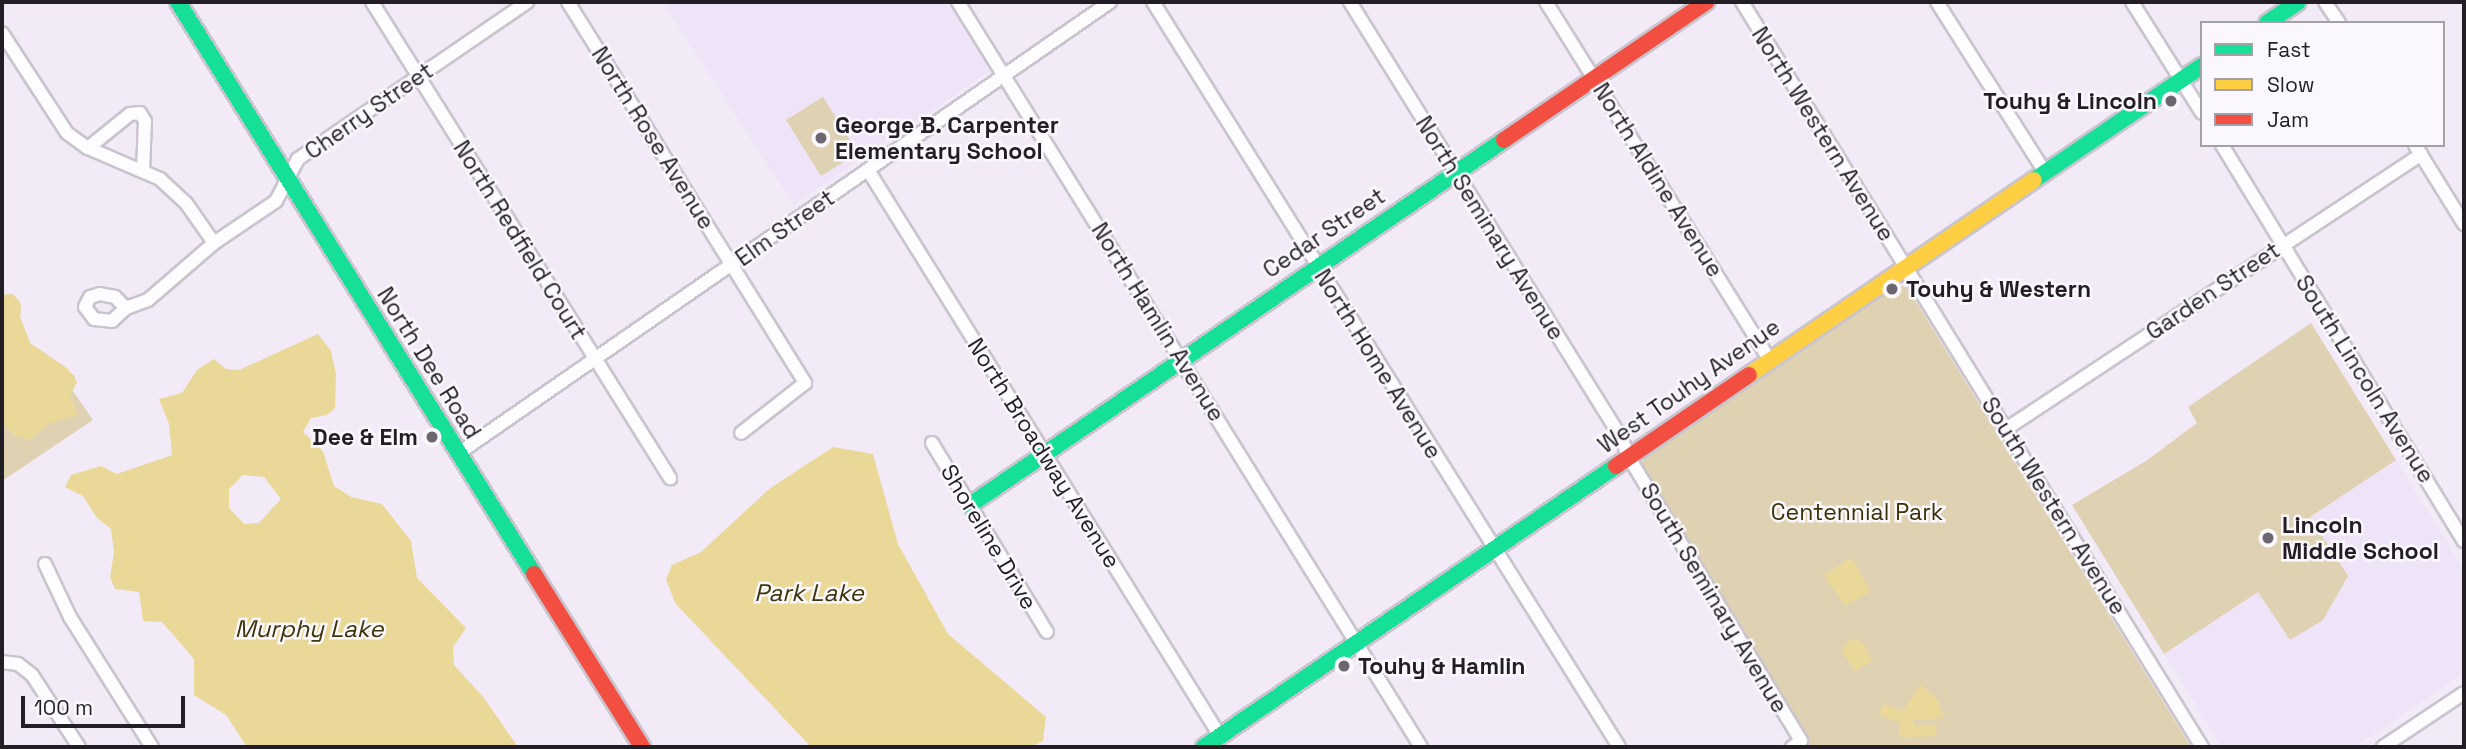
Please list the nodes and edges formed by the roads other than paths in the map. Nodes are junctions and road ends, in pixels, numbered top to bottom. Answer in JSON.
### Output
{"nodes":[{"id":1,"x":178,"y":2,"type":"edge"},
{"id":2,"x":372,"y":2,"type":"edge"},
{"id":3,"x":527,"y":2,"type":"edge"},
{"id":4,"x":568,"y":2,"type":"edge"},
{"id":5,"x":958,"y":2,"type":"edge"},
{"id":6,"x":1110,"y":2,"type":"edge"},
{"id":7,"x":1153,"y":2,"type":"edge"},
{"id":8,"x":1350,"y":2,"type":"edge"},
{"id":9,"x":1546,"y":2,"type":"edge"},
{"id":10,"x":1706,"y":2,"type":"edge"},
{"id":11,"x":1742,"y":2,"type":"edge"},
{"id":12,"x":1937,"y":2,"type":"edge"},
{"id":13,"x":2132,"y":2,"type":"edge"},
{"id":14,"x":2298,"y":2,"type":"edge"},
{"id":15,"x":2325,"y":2,"type":"edge"},
{"id":16,"x":2270,"y":21,"type":"edge"},
{"id":17,"x":2338,"y":21,"type":"edge"},
{"id":18,"x":2,"y":33,"type":"edge"},
{"id":19,"x":2200,"y":67,"type":"edge"},
{"id":20,"x":1004,"y":75,"type":"junction"},
{"id":21,"x":418,"y":77,"type":"junction"},
{"id":22,"x":1594,"y":78,"type":"junction"},
{"id":23,"x":2181,"y":80,"type":"junction"},
{"id":24,"x":2200,"y":110,"type":"edge"},
{"id":25,"x":2223,"y":147,"type":"edge"},
{"id":26,"x":88,"y":148,"type":"junction"},
{"id":27,"x":2418,"y":150,"type":"edge"},
{"id":28,"x":143,"y":170,"type":"junction"},
{"id":29,"x":868,"y":170,"type":"junction"},
{"id":30,"x":1455,"y":171,"type":"junction"},
{"id":31,"x":2045,"y":172,"type":"junction"},
{"id":32,"x":287,"y":179,"type":"junction"},
{"id":33,"x":2464,"y":224,"type":"edge"},
{"id":34,"x":214,"y":243,"type":"junction"},
{"id":35,"x":2282,"y":246,"type":"junction"},
{"id":36,"x":731,"y":265,"type":"junction"},
{"id":37,"x":1317,"y":265,"type":"junction"},
{"id":38,"x":1904,"y":265,"type":"junction"},
{"id":39,"x":126,"y":308,"type":"dead end"},
{"id":40,"x":595,"y":359,"type":"junction"},
{"id":41,"x":1181,"y":359,"type":"junction"},
{"id":42,"x":1769,"y":359,"type":"junction"},
{"id":43,"x":2006,"y":429,"type":"junction"},
{"id":44,"x":741,"y":433,"type":"dead end"},
{"id":45,"x":932,"y":443,"type":"dead end"},
{"id":46,"x":459,"y":453,"type":"junction"},
{"id":47,"x":1044,"y":453,"type":"junction"},
{"id":48,"x":1628,"y":456,"type":"junction"},
{"id":49,"x":670,"y":478,"type":"dead end"},
{"id":50,"x":970,"y":505,"type":"junction"},
{"id":51,"x":2464,"y":541,"type":"edge"},
{"id":52,"x":1492,"y":549,"type":"junction"},
{"id":53,"x":45,"y":564,"type":"dead end"},
{"id":54,"x":1047,"y":632,"type":"dead end"},
{"id":55,"x":1357,"y":642,"type":"junction"},
{"id":56,"x":2,"y":662,"type":"edge"},
{"id":57,"x":2464,"y":693,"type":"edge"},
{"id":58,"x":1220,"y":736,"type":"junction"},
{"id":59,"x":1796,"y":744,"type":"edge"},
{"id":60,"x":2391,"y":745,"type":"edge"},
{"id":61,"x":79,"y":747,"type":"edge"},
{"id":62,"x":152,"y":747,"type":"edge"},
{"id":63,"x":642,"y":747,"type":"edge"},
{"id":64,"x":1204,"y":747,"type":"edge"},
{"id":65,"x":1420,"y":747,"type":"edge"},
{"id":66,"x":1619,"y":747,"type":"edge"},
{"id":67,"x":2202,"y":747,"type":"edge"}],
"edges":[{"from":1,"to":32,"type":"main road","name":"North Dee Road"},
{"from":2,"to":21,"type":"street","name":"North Redfield Court"},
{"from":3,"to":21,"type":"street","name":"Cherry Street"},
{"from":4,"to":36,"type":"street","name":"North Rose Avenue"},
{"from":5,"to":20,"type":"street","name":"North Hamlin Avenue"},
{"from":6,"to":20,"type":"street","name":"Elm Street"},
{"from":7,"to":37,"type":"street","name":"North Home Avenue"},
{"from":8,"to":30,"type":"street","name":"North Seminary Avenue"},
{"from":9,"to":22,"type":"street","name":"North Aldine Avenue"},
{"from":10,"to":22,"type":"main road","name":"Cedar Street"},
{"from":11,"to":38,"type":"street","name":"North Western Avenue"},
{"from":12,"to":31,"type":"street"},
{"from":13,"to":23,"type":"street"},
{"from":14,"to":16,"type":"main road"},
{"from":15,"to":17,"type":"street"},
{"from":18,"to":26,"type":"street"},
{"from":19,"to":23,"type":"main road","name":"West Touhy Avenue"},
{"from":20,"to":29,"type":"street","name":"Elm Street"},
{"from":20,"to":41,"type":"street","name":"North Hamlin Avenue"},
{"from":21,"to":32,"type":"street","name":"Cherry Street"},
{"from":21,"to":40,"type":"street","name":"North Redfield Court"},
{"from":22,"to":30,"type":"main road","name":"Cedar Street"},
{"from":22,"to":42,"type":"street","name":"North Aldine Avenue"},
{"from":23,"to":24,"type":"street"},
{"from":23,"to":31,"type":"main road","name":"West Touhy Avenue"},
{"from":25,"to":35,"type":"street","name":"South Lincoln Avenue"},
{"from":26,"to":28,"type":"street"},
{"from":26,"to":28,"type":"street"},
{"from":27,"to":33,"type":"street"},
{"from":27,"to":35,"type":"street","name":"Garden Street"},
{"from":28,"to":34,"type":"street"},
{"from":29,"to":36,"type":"street","name":"Elm Street"},
{"from":29,"to":47,"type":"street","name":"North Broadway Avenue"},
{"from":30,"to":37,"type":"main road","name":"Cedar Street"},
{"from":30,"to":48,"type":"street","name":"North Seminary Avenue"},
{"from":31,"to":38,"type":"main road","name":"West Touhy Avenue"},
{"from":32,"to":34,"type":"street","name":"Cherry Street"},
{"from":32,"to":46,"type":"main road","name":"North Dee Road"},
{"from":34,"to":39,"type":"street","name":"Cherry Street"},
{"from":35,"to":43,"type":"street","name":"Garden Street"},
{"from":35,"to":51,"type":"street","name":"South Lincoln Avenue"},
{"from":36,"to":40,"type":"street","name":"Elm Street"},
{"from":36,"to":44,"type":"street","name":"North Rose Avenue"},
{"from":37,"to":41,"type":"main road","name":"Cedar Street"},
{"from":37,"to":52,"type":"street","name":"North Home Avenue"},
{"from":38,"to":42,"type":"main road","name":"West Touhy Avenue"},
{"from":38,"to":43,"type":"street","name":"South Western Avenue"},
{"from":40,"to":46,"type":"street","name":"Elm Street"},
{"from":40,"to":49,"type":"street","name":"North Redfield Court"},
{"from":41,"to":47,"type":"main road","name":"Cedar Street"},
{"from":41,"to":55,"type":"street","name":"North Hamlin Avenue"},
{"from":42,"to":48,"type":"main road","name":"West Touhy Avenue"},
{"from":43,"to":67,"type":"street","name":"South Western Avenue"},
{"from":45,"to":50,"type":"street","name":"Shoreline Drive"},
{"from":46,"to":63,"type":"main road","name":"North Dee Road"},
{"from":47,"to":50,"type":"main road","name":"Cedar Street"},
{"from":47,"to":58,"type":"street","name":"North Broadway Avenue"},
{"from":48,"to":52,"type":"main road","name":"West Touhy Avenue"},
{"from":48,"to":59,"type":"street","name":"South Seminary Avenue"},
{"from":50,"to":54,"type":"street","name":"Shoreline Drive"},
{"from":52,"to":55,"type":"main road","name":"West Touhy Avenue"},
{"from":52,"to":66,"type":"street","name":"North Home Avenue"},
{"from":53,"to":62,"type":"street"},
{"from":55,"to":58,"type":"main road","name":"West Touhy Avenue"},
{"from":55,"to":65,"type":"street","name":"North Hamlin Avenue"},
{"from":56,"to":61,"type":"street"},
{"from":57,"to":60,"type":"street"},
{"from":58,"to":64,"type":"main road","name":"West Touhy Avenue"}]}
